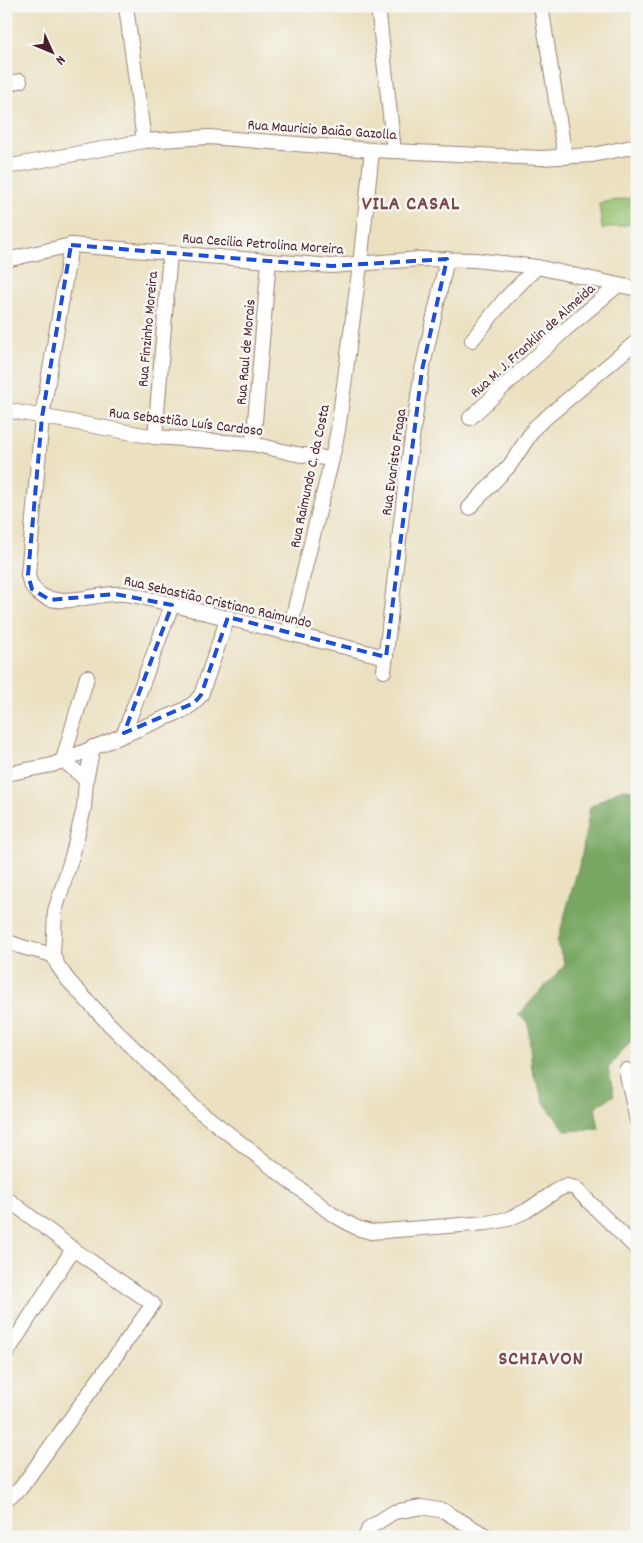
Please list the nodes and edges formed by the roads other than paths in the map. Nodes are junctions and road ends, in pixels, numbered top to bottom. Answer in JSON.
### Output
{"nodes":[{"id":1,"x":126,"y":6,"type":"edge"},
{"id":2,"x":378,"y":6,"type":"edge"},
{"id":3,"x":541,"y":6,"type":"edge"},
{"id":4,"x":20,"y":82,"type":"dead end"},
{"id":5,"x":6,"y":84,"type":"edge"},
{"id":6,"x":144,"y":141,"type":"junction"},
{"id":7,"x":637,"y":146,"type":"edge"},
{"id":8,"x":372,"y":150,"type":"junction"},
{"id":9,"x":394,"y":151,"type":"junction"},
{"id":10,"x":565,"y":156,"type":"junction"},
{"id":11,"x":6,"y":167,"type":"edge"},
{"id":12,"x":71,"y":246,"type":"junction"},
{"id":13,"x":170,"y":254,"type":"junction"},
{"id":14,"x":446,"y":259,"type":"junction"},
{"id":15,"x":6,"y":260,"type":"edge"},
{"id":16,"x":269,"y":261,"type":"junction"},
{"id":17,"x":360,"y":265,"type":"junction"},
{"id":18,"x":536,"y":266,"type":"junction"},
{"id":19,"x":616,"y":286,"type":"junction"},
{"id":20,"x":637,"y":289,"type":"edge"},
{"id":21,"x":472,"y":340,"type":"dead end"},
{"id":22,"x":637,"y":340,"type":"edge"},
{"id":23,"x":6,"y":410,"type":"edge"},
{"id":24,"x":42,"y":417,"type":"junction"},
{"id":25,"x":470,"y":418,"type":"dead end"},
{"id":26,"x":155,"y":437,"type":"junction"},
{"id":27,"x":253,"y":444,"type":"junction"},
{"id":28,"x":332,"y":459,"type":"junction"},
{"id":29,"x":469,"y":508,"type":"dead end"},
{"id":30,"x":172,"y":605,"type":"junction"},
{"id":31,"x":228,"y":617,"type":"junction"},
{"id":32,"x":289,"y":632,"type":"junction"},
{"id":33,"x":385,"y":664,"type":"joint"},
{"id":34,"x":87,"y":678,"type":"dead end"},
{"id":35,"x":124,"y":734,"type":"junction"},
{"id":36,"x":93,"y":747,"type":"junction"},
{"id":37,"x":63,"y":760,"type":"junction"},
{"id":38,"x":6,"y":774,"type":"edge"},
{"id":39,"x":86,"y":780,"type":"junction"},
{"id":40,"x":6,"y":940,"type":"edge"},
{"id":41,"x":53,"y":955,"type":"junction"},
{"id":42,"x":626,"y":1070,"type":"dead end"},
{"id":43,"x":637,"y":1121,"type":"edge"},
{"id":44,"x":6,"y":1198,"type":"edge"},
{"id":45,"x":73,"y":1248,"type":"junction"},
{"id":46,"x":637,"y":1249,"type":"edge"},
{"id":47,"x":6,"y":1354,"type":"edge"},
{"id":48,"x":6,"y":1499,"type":"edge"},
{"id":49,"x":365,"y":1537,"type":"edge"},
{"id":50,"x":488,"y":1537,"type":"edge"}],
"edges":[{"from":1,"to":6,"type":"street"},
{"from":2,"to":9,"type":"street"},
{"from":3,"to":10,"type":"street"},
{"from":4,"to":5,"type":"street"},
{"from":6,"to":8,"type":"street","name":"Rua Mauricio Baião Gazolla"},
{"from":6,"to":11,"type":"street","name":"Rua Mauricio Baião Gazolla"},
{"from":7,"to":10,"type":"street","name":"Rua Mauricio Baião Gazolla"},
{"from":8,"to":9,"type":"street","name":"Rua Mauricio Baião Gazolla"},
{"from":8,"to":17,"type":"street","name":"Rua Raimundo C. da Costa"},
{"from":9,"to":10,"type":"street","name":"Rua Mauricio Baião Gazolla"},
{"from":12,"to":13,"type":"street","name":"Rua Cecilia Petrolina Moreira"},
{"from":12,"to":15,"type":"street","name":"Rua Cecilia Petrolina Moreira"},
{"from":12,"to":24,"type":"street","name":"Rua Sebastião Cristiano Raimundo"},
{"from":13,"to":16,"type":"street","name":"Rua Cecilia Petrolina Moreira"},
{"from":13,"to":26,"type":"street","name":"Rua Finzinho Moreira"},
{"from":14,"to":17,"type":"street","name":"Rua Cecilia Petrolina Moreira"},
{"from":14,"to":18,"type":"street","name":"Rua Cecilia Petrolina Moreira"},
{"from":14,"to":33,"type":"street","name":"Rua Evaristo Fraga"},
{"from":16,"to":17,"type":"street","name":"Rua Cecilia Petrolina Moreira"},
{"from":16,"to":27,"type":"street","name":"Rua Raul de Morais"},
{"from":17,"to":28,"type":"street","name":"Rua Raimundo C. da Costa"},
{"from":18,"to":19,"type":"street","name":"Rua Cecilia Petrolina Moreira"},
{"from":18,"to":21,"type":"street"},
{"from":19,"to":20,"type":"street","name":"Rua Cecilia Petrolina Moreira"},
{"from":19,"to":25,"type":"street","name":"Rua M. J. Franklin de Almeida"},
{"from":22,"to":29,"type":"street"},
{"from":23,"to":24,"type":"street","name":"Rua Sebastião Luís Cardoso"},
{"from":24,"to":26,"type":"street","name":"Rua Sebastião Luís Cardoso"},
{"from":24,"to":30,"type":"street","name":"Rua Sebastião Cristiano Raimundo"},
{"from":26,"to":27,"type":"street","name":"Rua Sebastião Luís Cardoso"},
{"from":27,"to":28,"type":"street","name":"Rua Sebastião Luís Cardoso"},
{"from":28,"to":32,"type":"street","name":"Rua Raimundo C. da Costa"},
{"from":30,"to":31,"type":"street","name":"Rua Sebastião Cristiano Raimundo"},
{"from":30,"to":35,"type":"street"},
{"from":31,"to":32,"type":"street","name":"Rua Sebastião Cristiano Raimundo"},
{"from":31,"to":35,"type":"street"},
{"from":32,"to":33,"type":"street","name":"Rua Sebastião Cristiano Raimundo"},
{"from":34,"to":37,"type":"street"},
{"from":35,"to":36,"type":"street"},
{"from":36,"to":37,"type":"street"},
{"from":36,"to":39,"type":"street"},
{"from":37,"to":38,"type":"street"},
{"from":37,"to":39,"type":"street"},
{"from":39,"to":41,"type":"street"},
{"from":40,"to":41,"type":"street"},
{"from":41,"to":46,"type":"street"},
{"from":42,"to":43,"type":"street"},
{"from":44,"to":45,"type":"street"},
{"from":45,"to":47,"type":"street"},
{"from":45,"to":48,"type":"street"},
{"from":49,"to":50,"type":"street"}]}
